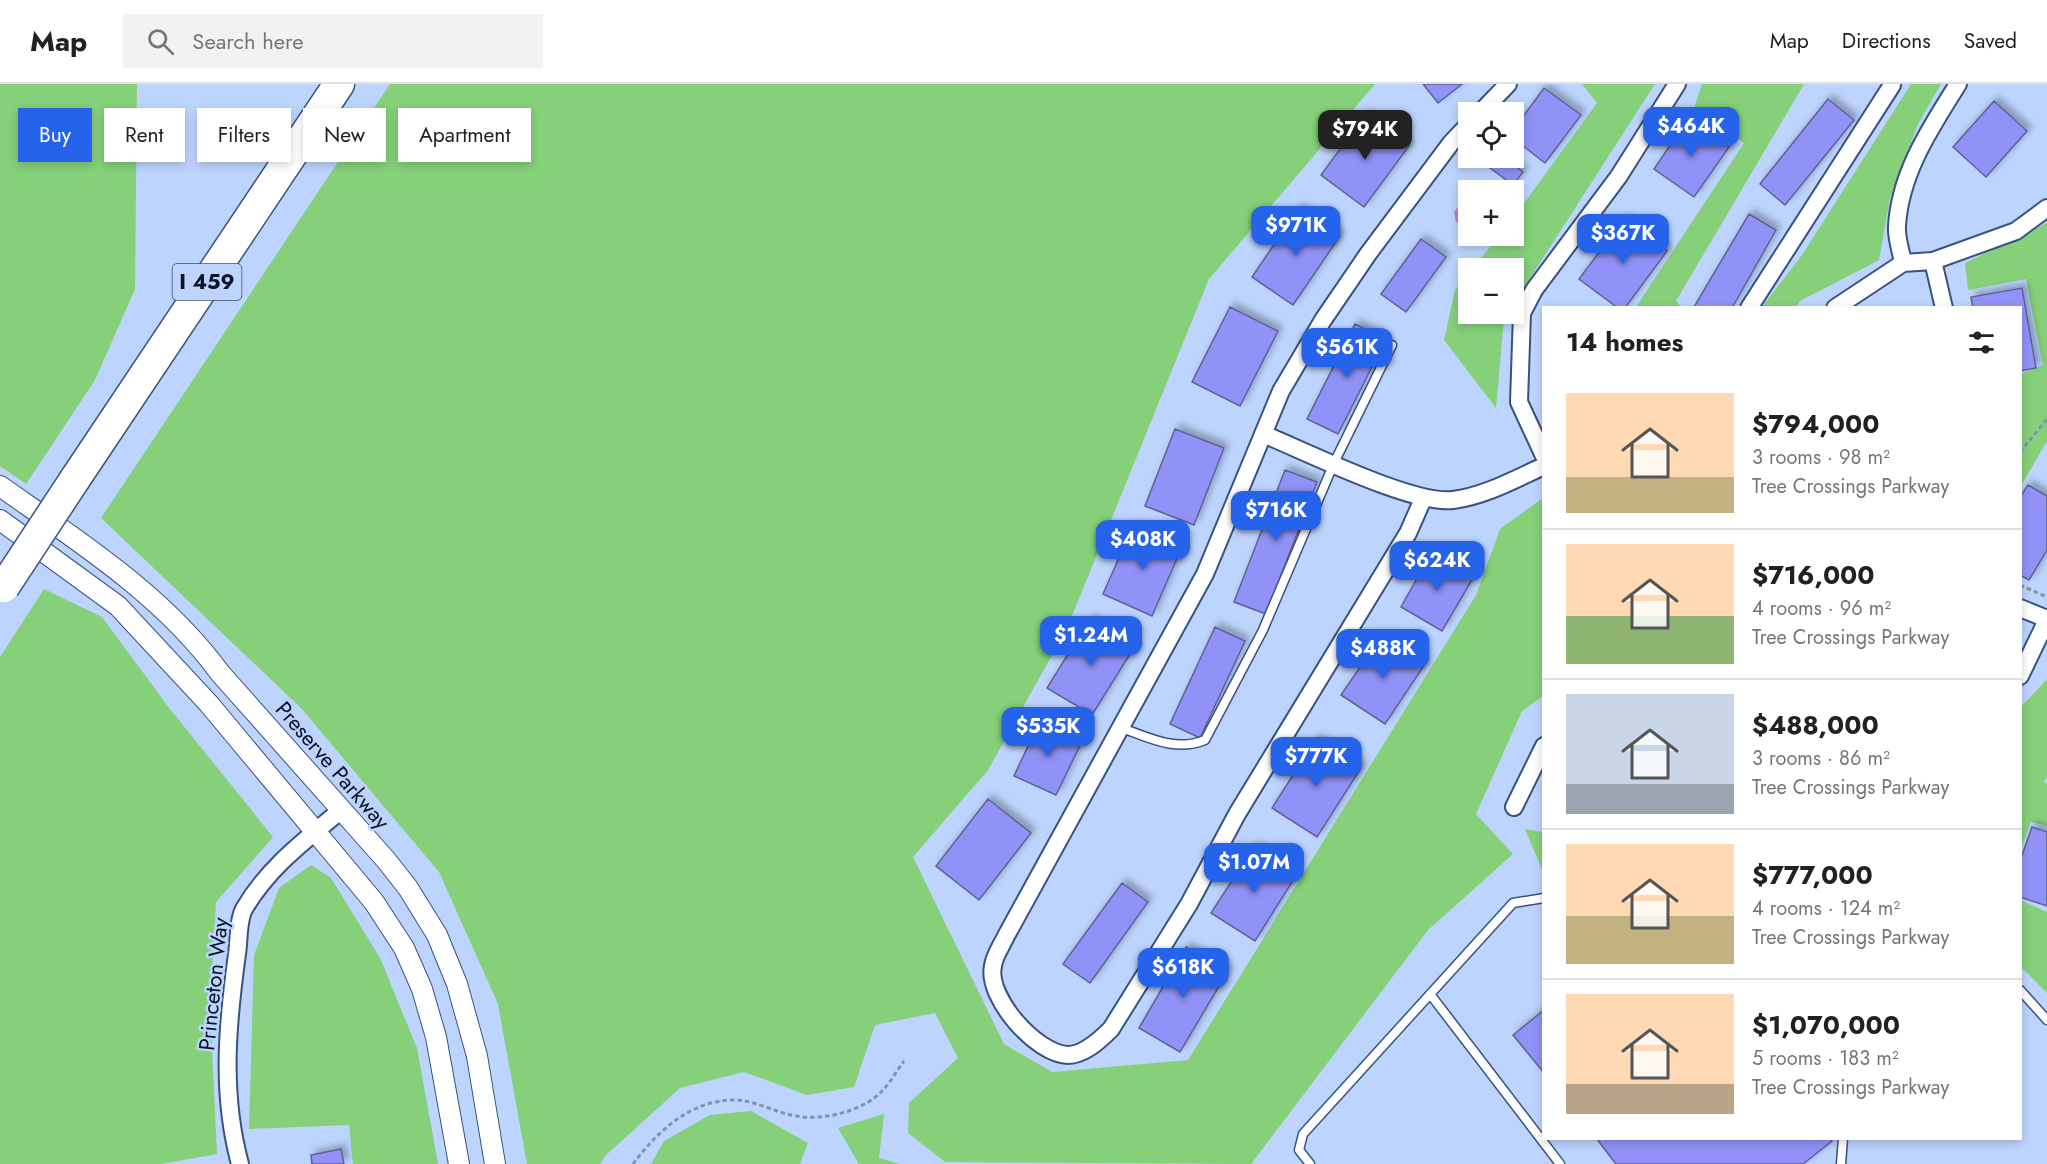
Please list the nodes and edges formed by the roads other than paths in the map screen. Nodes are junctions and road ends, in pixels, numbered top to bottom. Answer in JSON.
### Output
{"nodes":[{"id":1,"x":339,"y":84,"type":"edge"},
{"id":2,"x":1508,"y":84,"type":"edge"},
{"id":3,"x":1677,"y":84,"type":"edge"},
{"id":4,"x":1958,"y":84,"type":"edge"},
{"id":5,"x":1892,"y":85,"type":"edge"},
{"id":6,"x":1491,"y":102,"type":"edge"},
{"id":7,"x":1458,"y":136,"type":"edge"},
{"id":8,"x":2047,"y":208,"type":"edge"},
{"id":9,"x":1933,"y":261,"type":"junction"},
{"id":10,"x":1903,"y":263,"type":"junction"},
{"id":11,"x":1750,"y":306,"type":"edge"},
{"id":12,"x":1838,"y":306,"type":"edge"},
{"id":13,"x":1944,"y":306,"type":"edge"},
{"id":14,"x":1392,"y":345,"type":"dead end"},
{"id":15,"x":1263,"y":434,"type":"junction"},
{"id":16,"x":1542,"y":452,"type":"edge"},
{"id":17,"x":1334,"y":464,"type":"junction"},
{"id":18,"x":1542,"y":467,"type":"edge"},
{"id":19,"x":0,"y":486,"type":"edge"},
{"id":20,"x":1423,"y":499,"type":"junction"},
{"id":21,"x":0,"y":520,"type":"edge"},
{"id":22,"x":2,"y":591,"type":"edge"},
{"id":23,"x":2022,"y":609,"type":"edge"},
{"id":24,"x":2047,"y":620,"type":"edge"},
{"id":25,"x":2022,"y":672,"type":"edge"},
{"id":26,"x":1122,"y":728,"type":"junction"},
{"id":27,"x":1542,"y":750,"type":"edge"},
{"id":28,"x":1514,"y":807,"type":"dead end"},
{"id":29,"x":340,"y":812,"type":"junction"},
{"id":30,"x":316,"y":832,"type":"junction"},
{"id":31,"x":1542,"y":898,"type":"edge"},
{"id":32,"x":2022,"y":992,"type":"edge"},
{"id":33,"x":1430,"y":994,"type":"junction"},
{"id":34,"x":2047,"y":1020,"type":"edge"},
{"id":35,"x":1843,"y":1140,"type":"edge"},
{"id":36,"x":240,"y":1164,"type":"edge"},
{"id":37,"x":459,"y":1164,"type":"edge"},
{"id":38,"x":495,"y":1164,"type":"edge"},
{"id":39,"x":1310,"y":1164,"type":"edge"},
{"id":40,"x":1560,"y":1164,"type":"edge"},
{"id":41,"x":1842,"y":1164,"type":"edge"}],
"edges":[{"from":1,"to":22,"type":"highway","number":"I 459","bridge":true},
{"from":2,"to":6,"type":"street"},
{"from":3,"to":16,"type":"street"},
{"from":4,"to":10,"type":"street"},
{"from":5,"to":11,"type":"street"},
{"from":7,"to":15,"type":"street"},
{"from":8,"to":9,"type":"street"},
{"from":9,"to":10,"type":"street"},
{"from":9,"to":13,"type":"street"},
{"from":10,"to":12,"type":"street"},
{"from":14,"to":17,"type":"lane"},
{"from":15,"to":17,"type":"street"},
{"from":15,"to":26,"type":"street"},
{"from":17,"to":20,"type":"street"},
{"from":17,"to":26,"type":"lane"},
{"from":18,"to":20,"type":"street"},
{"from":19,"to":29,"type":"street","name":"Preserve Parkway"},
{"from":20,"to":26,"type":"street"},
{"from":21,"to":30,"type":"street"},
{"from":23,"to":24,"type":"street"},
{"from":24,"to":25,"type":"street"},
{"from":27,"to":28,"type":"street"},
{"from":29,"to":30,"type":"street","name":"Princeton Way"},
{"from":29,"to":38,"type":"street","name":"Preserve Parkway"},
{"from":30,"to":36,"type":"street","name":"Princeton Way"},
{"from":30,"to":37,"type":"street"},
{"from":31,"to":33,"type":"lane"},
{"from":32,"to":34,"type":"lane"},
{"from":33,"to":39,"type":"lane"},
{"from":33,"to":40,"type":"lane"},
{"from":35,"to":41,"type":"lane"}]}
